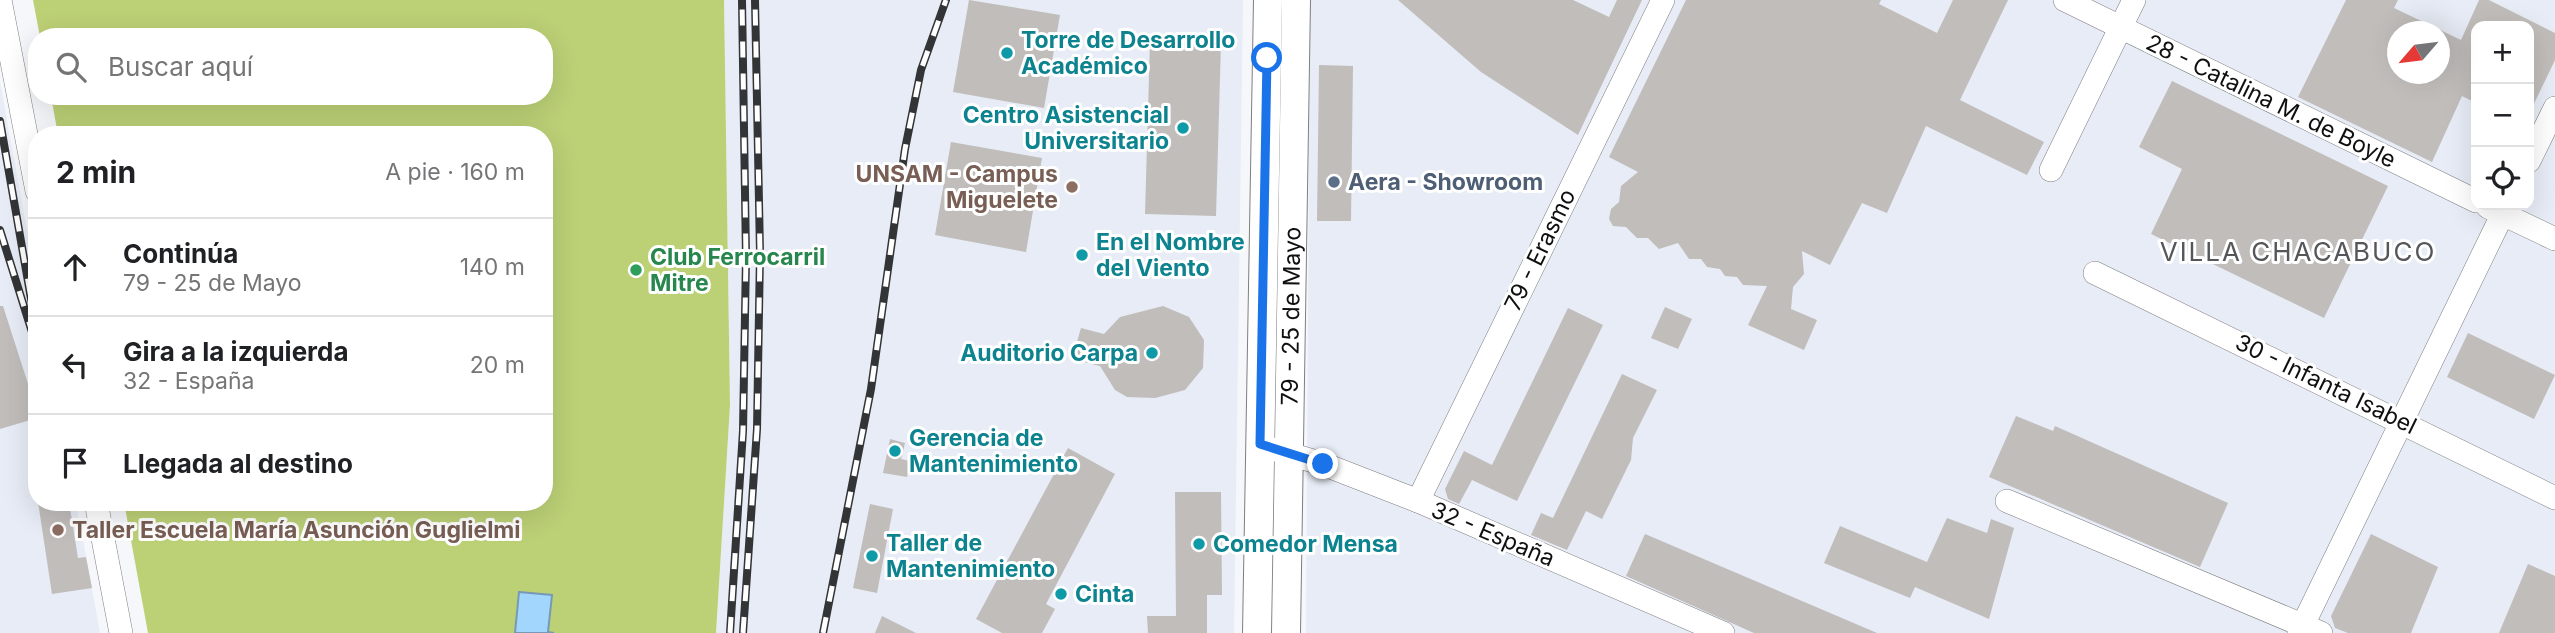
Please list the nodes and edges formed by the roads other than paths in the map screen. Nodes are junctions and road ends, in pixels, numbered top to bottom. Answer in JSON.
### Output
{"nodes":[{"id":1,"x":0,"y":0,"type":"edge"},
{"id":2,"x":1268,"y":0,"type":"edge"},
{"id":3,"x":1296,"y":0,"type":"edge"},
{"id":4,"x":1663,"y":0,"type":"edge"},
{"id":5,"x":2065,"y":0,"type":"edge"},
{"id":6,"x":2134,"y":0,"type":"edge"},
{"id":7,"x":2120,"y":27,"type":"junction"},
{"id":8,"x":2555,"y":108,"type":"edge"},
{"id":9,"x":28,"y":145,"type":"edge"},
{"id":10,"x":2534,"y":151,"type":"edge"},
{"id":11,"x":2051,"y":170,"type":"dead end"},
{"id":12,"x":2471,"y":199,"type":"edge"},
{"id":13,"x":2497,"y":210,"type":"edge"},
{"id":14,"x":2502,"y":210,"type":"edge"},
{"id":15,"x":2555,"y":239,"type":"edge"},
{"id":16,"x":2095,"y":273,"type":"dead end"},
{"id":17,"x":2402,"y":421,"type":"junction"},
{"id":18,"x":1260,"y":444,"type":"junction"},
{"id":19,"x":1288,"y":455,"type":"junction"},
{"id":20,"x":2555,"y":498,"type":"edge"},
{"id":21,"x":1418,"y":501,"type":"junction"},
{"id":22,"x":2007,"y":501,"type":"dead end"},
{"id":23,"x":98,"y":511,"type":"edge"},
{"id":24,"x":2307,"y":630,"type":"edge"},
{"id":25,"x":121,"y":633,"type":"edge"},
{"id":26,"x":1256,"y":633,"type":"edge"},
{"id":27,"x":1286,"y":633,"type":"edge"},
{"id":28,"x":1723,"y":633,"type":"edge"}],
"edges":[{"from":1,"to":9,"type":"street"},
{"from":2,"to":18,"type":"main road","name":"79 - 25 de Mayo"},
{"from":3,"to":19,"type":"main road","name":"79 - 25 de Mayo"},
{"from":4,"to":21,"type":"street","name":"79 - Erasmo"},
{"from":5,"to":7,"type":"street","name":"28 - Catalina M. de Boyle"},
{"from":6,"to":7,"type":"street"},
{"from":7,"to":11,"type":"street"},
{"from":7,"to":12,"type":"street","name":"28 - Catalina M. de Boyle"},
{"from":8,"to":10,"type":"street"},
{"from":13,"to":17,"type":"street"},
{"from":14,"to":15,"type":"street"},
{"from":16,"to":17,"type":"street","name":"30 - Infanta Isabel"},
{"from":17,"to":20,"type":"street","name":"30 - Infanta Isabel"},
{"from":17,"to":24,"type":"street"},
{"from":18,"to":19,"type":"street","name":"32 - España"},
{"from":18,"to":26,"type":"main road","name":"79 - 25 de Mayo"},
{"from":19,"to":21,"type":"street","name":"32 - España"},
{"from":19,"to":27,"type":"main road","name":"79 - 25 de Mayo"},
{"from":21,"to":28,"type":"street","name":"32 - España"},
{"from":22,"to":24,"type":"street"},
{"from":23,"to":25,"type":"street"}]}
